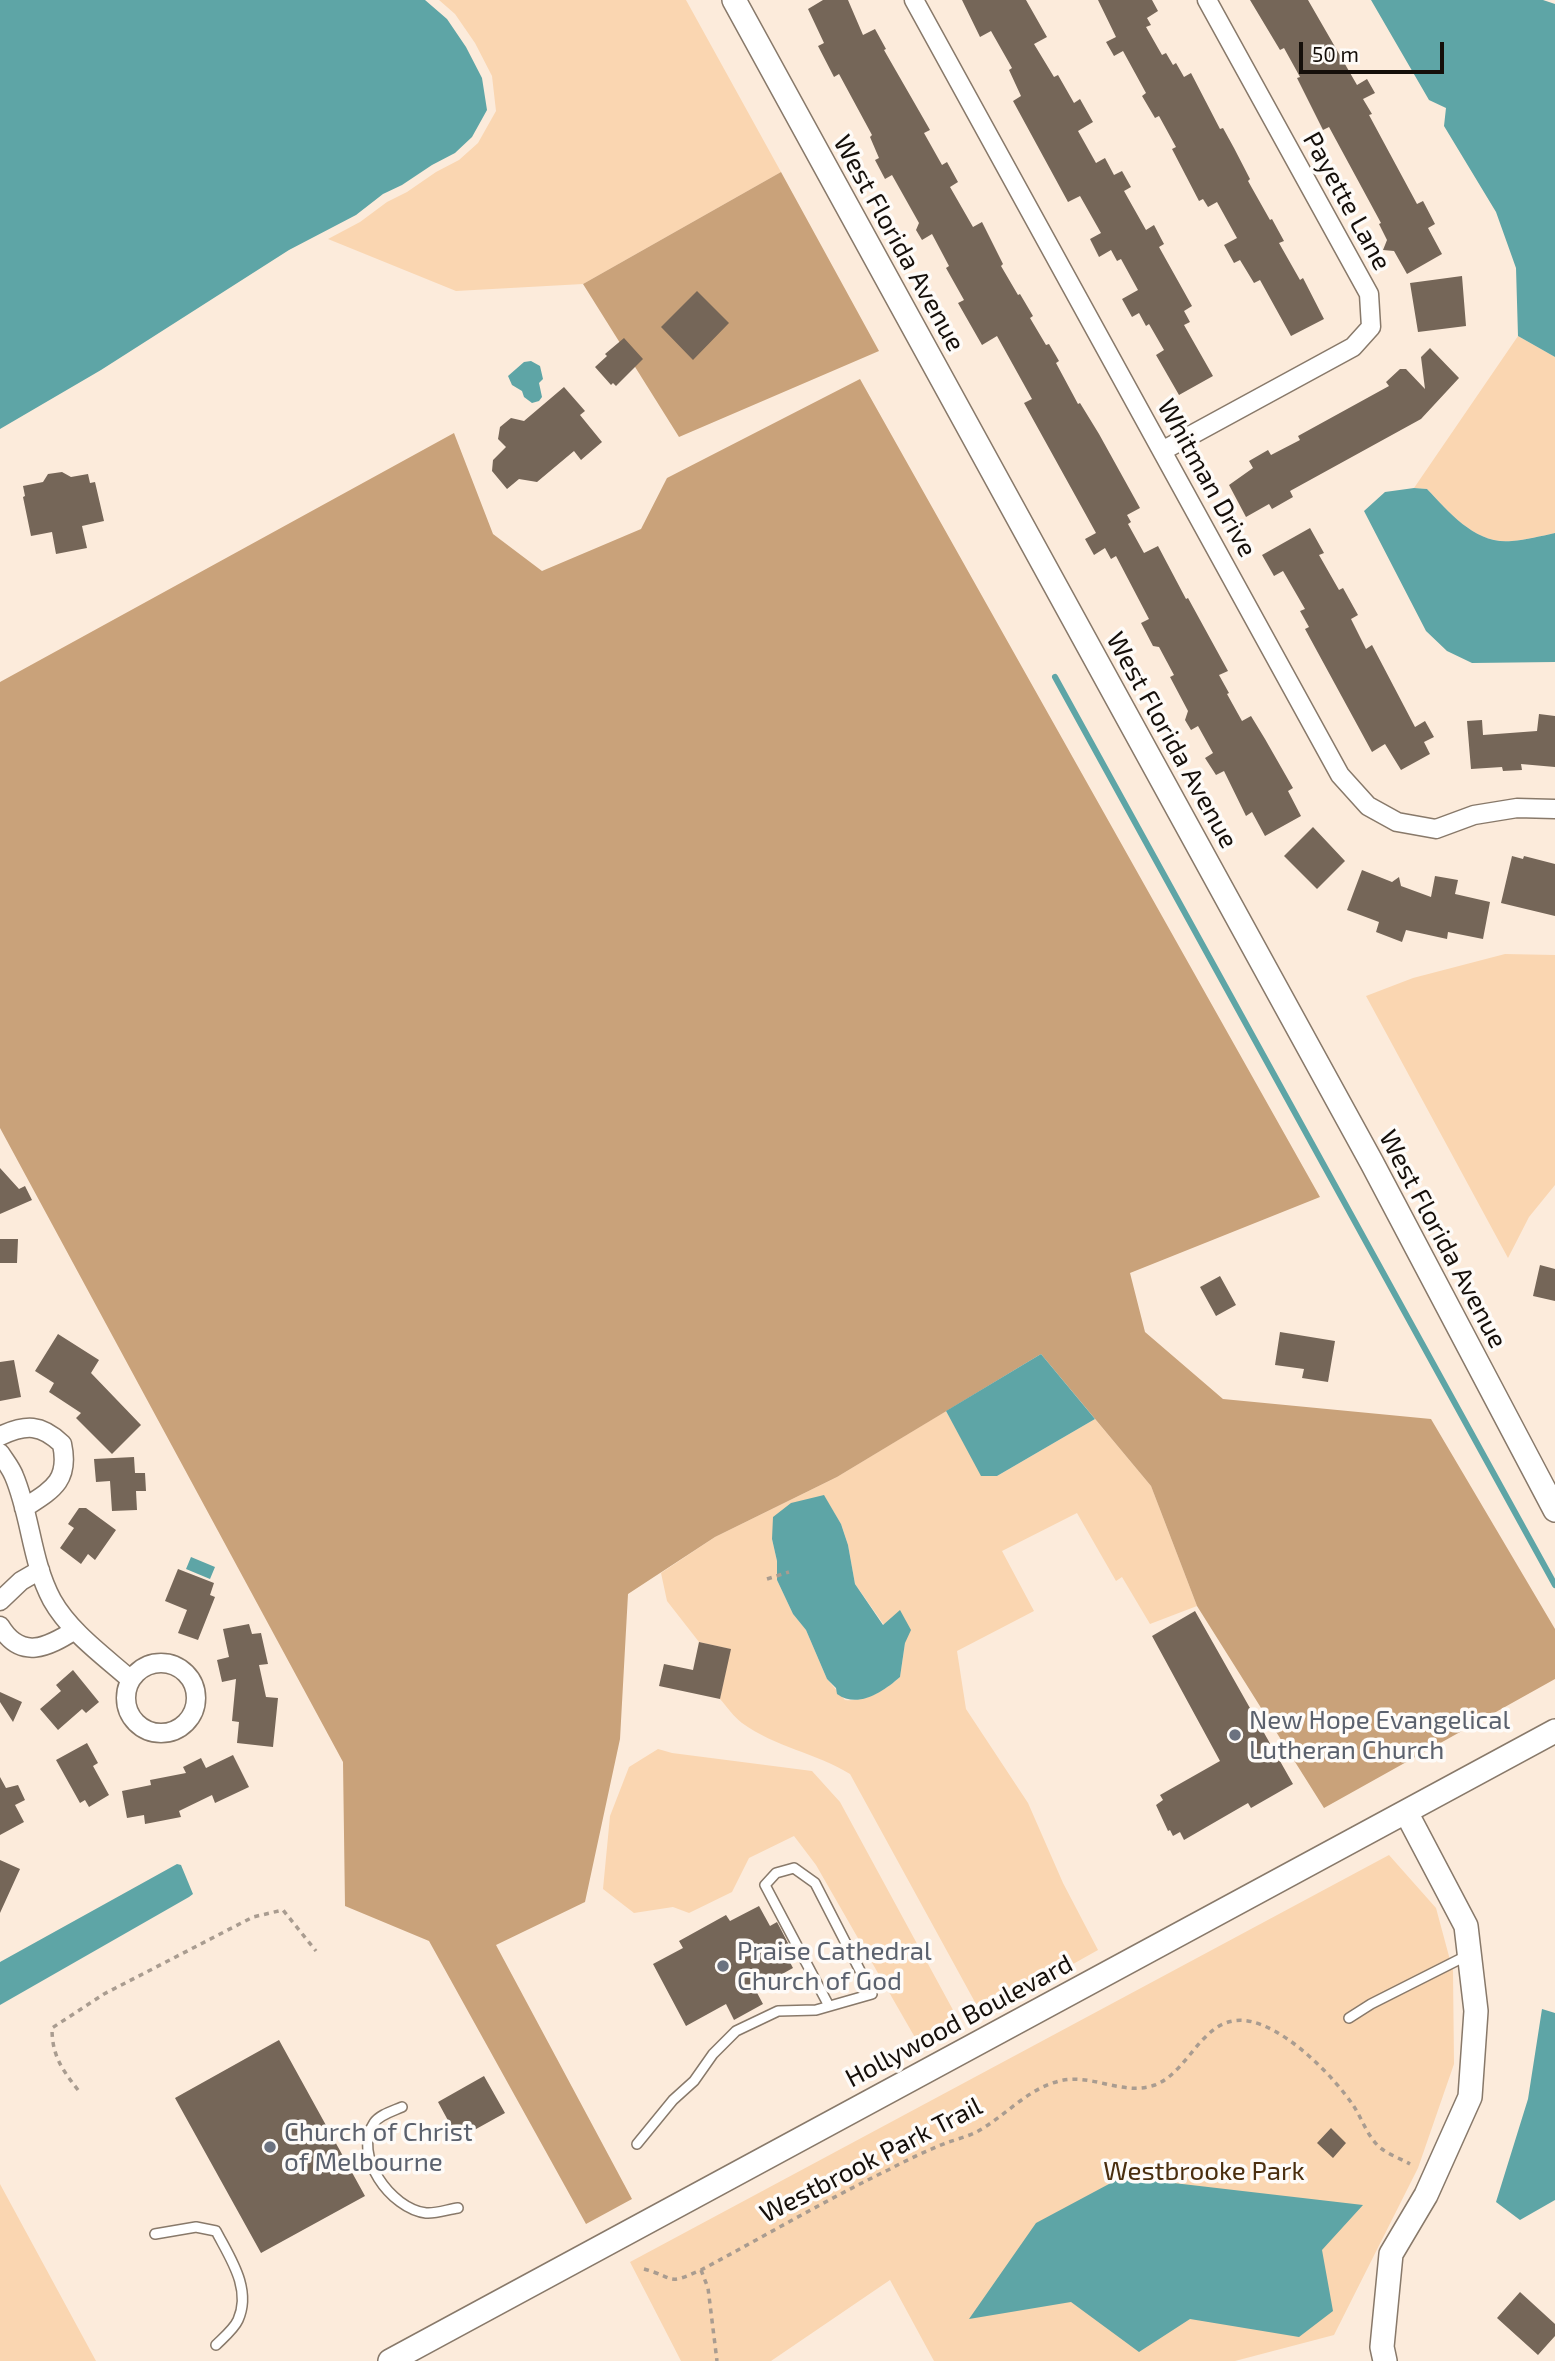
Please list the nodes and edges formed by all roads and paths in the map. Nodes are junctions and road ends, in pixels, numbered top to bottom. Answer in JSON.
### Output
{"nodes":[{"id":1,"x":734,"y":0,"type":"edge"},
{"id":2,"x":914,"y":0,"type":"edge"},
{"id":3,"x":1207,"y":0,"type":"edge"},
{"id":4,"x":1162,"y":451,"type":"junction"},
{"id":5,"x":1555,"y":809,"type":"edge"},
{"id":6,"x":0,"y":1436,"type":"edge"},
{"id":7,"x":0,"y":1453,"type":"edge"},
{"id":8,"x":24,"y":1508,"type":"junction"},
{"id":9,"x":1555,"y":1510,"type":"edge"},
{"id":10,"x":40,"y":1570,"type":"junction"},
{"id":11,"x":789,"y":1572,"type":"dead end"},
{"id":12,"x":767,"y":1579,"type":"dead end"},
{"id":13,"x":0,"y":1601,"type":"edge"},
{"id":14,"x":0,"y":1626,"type":"edge"},
{"id":15,"x":75,"y":1630,"type":"junction"},
{"id":16,"x":131,"y":1680,"type":"junction"},
{"id":17,"x":1555,"y":1731,"type":"edge"},
{"id":18,"x":1406,"y":1812,"type":"junction"},
{"id":19,"x":316,"y":1951,"type":"dead end"},
{"id":20,"x":1469,"y":1954,"type":"junction"},
{"id":21,"x":829,"y":2006,"type":"junction"},
{"id":22,"x":1349,"y":2018,"type":"dead end"},
{"id":23,"x":78,"y":2090,"type":"dead end"},
{"id":24,"x":402,"y":2107,"type":"dead end"},
{"id":25,"x":637,"y":2144,"type":"dead end"},
{"id":26,"x":1410,"y":2164,"type":"dead end"},
{"id":27,"x":458,"y":2208,"type":"dead end"},
{"id":28,"x":155,"y":2235,"type":"dead end"},
{"id":29,"x":644,"y":2269,"type":"dead end"},
{"id":30,"x":701,"y":2270,"type":"junction"},
{"id":31,"x":216,"y":2345,"type":"dead end"},
{"id":32,"x":390,"y":2361,"type":"edge"},
{"id":33,"x":717,"y":2361,"type":"edge"},
{"id":34,"x":1385,"y":2361,"type":"edge"}],
"edges":[{"from":1,"to":9,"type":"street","name":"West Florida Avenue"},
{"from":2,"to":4,"type":"street","name":"Whitman Drive"},
{"from":3,"to":4,"type":"street","name":"Payette Lane"},
{"from":4,"to":5,"type":"street","name":"Whitman Drive"},
{"from":6,"to":8,"type":"street"},
{"from":7,"to":8,"type":"street"},
{"from":8,"to":10,"type":"street"},
{"from":10,"to":13,"type":"street"},
{"from":10,"to":15,"type":"street"},
{"from":11,"to":12,"type":"path"},
{"from":14,"to":15,"type":"street"},
{"from":15,"to":16,"type":"street"},
{"from":16,"to":16,"type":"street"},
{"from":17,"to":18,"type":"street","name":"Hollywood Boulevard"},
{"from":18,"to":20,"type":"street"},
{"from":18,"to":32,"type":"street","name":"Hollywood Boulevard"},
{"from":19,"to":23,"type":"path"},
{"from":20,"to":22,"type":"lane"},
{"from":20,"to":34,"type":"street"},
{"from":21,"to":21,"type":"lane"},
{"from":21,"to":25,"type":"lane"},
{"from":24,"to":27,"type":"lane"},
{"from":26,"to":30,"type":"path","name":"Westbrook Park Trail"},
{"from":28,"to":31,"type":"lane"},
{"from":29,"to":30,"type":"path","name":"Westbrook Park Trail"},
{"from":30,"to":33,"type":"path"}]}
